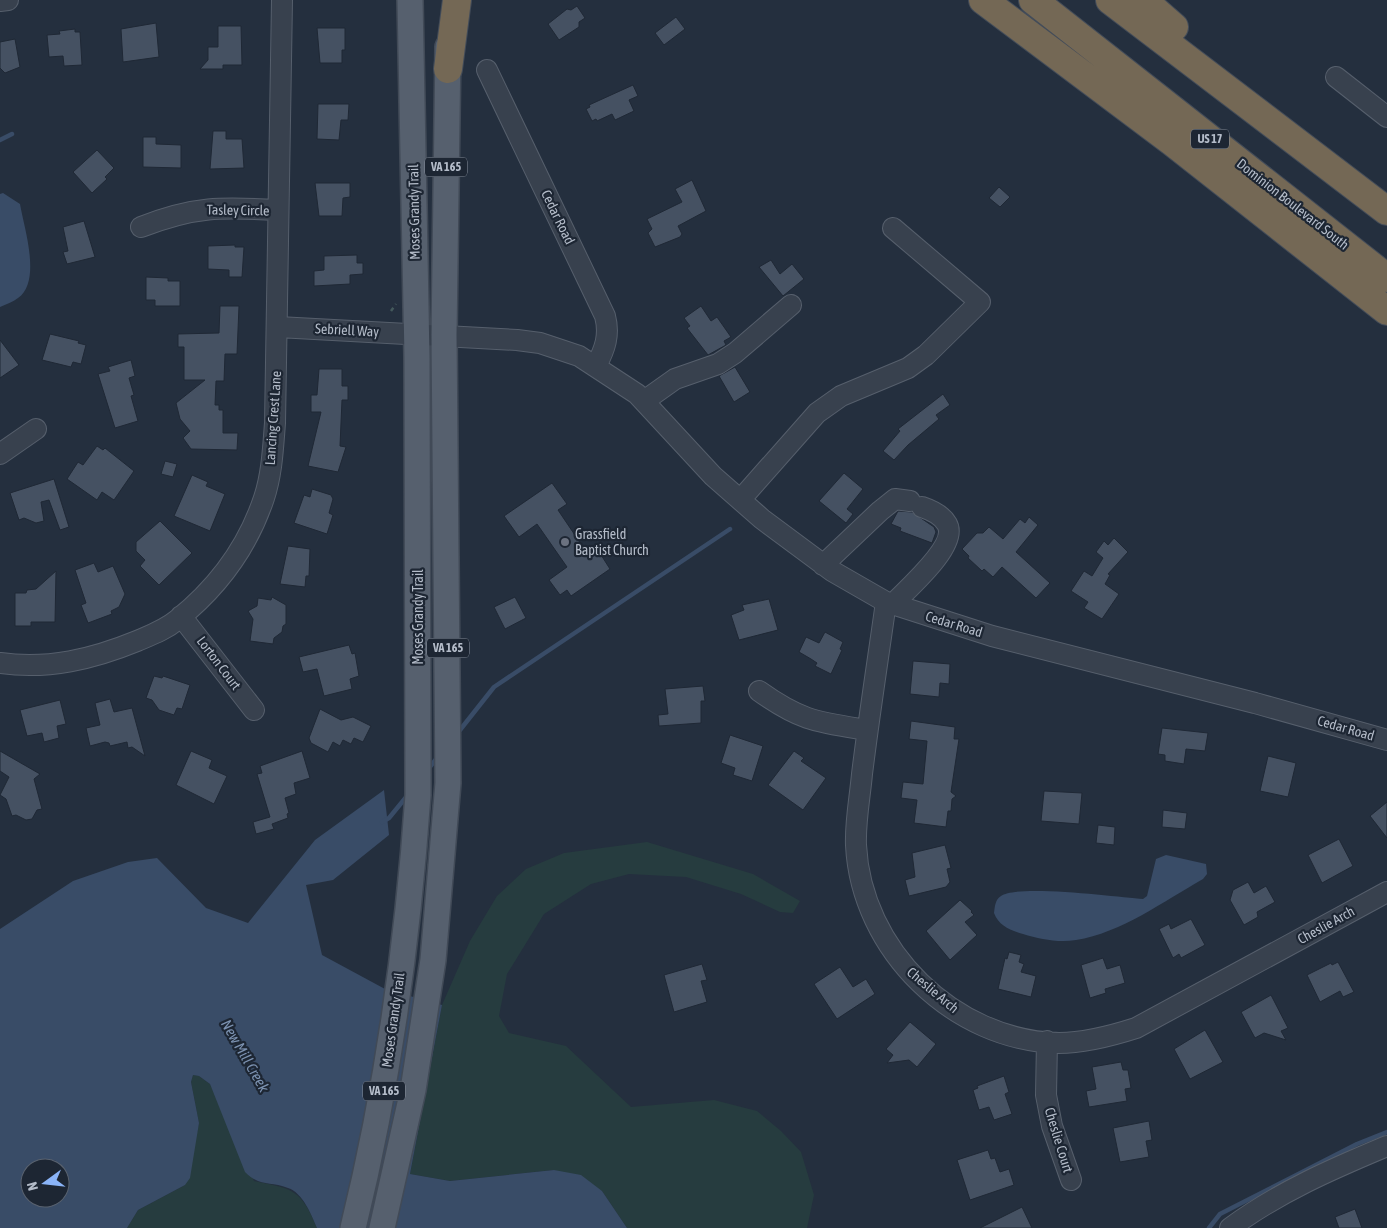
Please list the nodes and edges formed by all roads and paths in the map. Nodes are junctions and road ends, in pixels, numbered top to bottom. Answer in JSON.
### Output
{"nodes":[{"id":1,"x":8,"y":0,"type":"edge"},
{"id":2,"x":282,"y":0,"type":"edge"},
{"id":3,"x":410,"y":0,"type":"edge"},
{"id":4,"x":448,"y":0,"type":"edge"},
{"id":5,"x":457,"y":0,"type":"edge"},
{"id":6,"x":983,"y":0,"type":"edge"},
{"id":7,"x":1033,"y":0,"type":"edge"},
{"id":8,"x":1110,"y":0,"type":"edge"},
{"id":9,"x":1143,"y":0,"type":"edge"},
{"id":10,"x":0,"y":2,"type":"edge"},
{"id":11,"x":448,"y":69,"type":"junction"},
{"id":12,"x":487,"y":70,"type":"dead end"},
{"id":13,"x":1336,"y":78,"type":"dead end"},
{"id":14,"x":1387,"y":117,"type":"edge"},
{"id":15,"x":1303,"y":145,"type":"junction"},
{"id":16,"x":278,"y":210,"type":"junction"},
{"id":17,"x":1387,"y":211,"type":"edge"},
{"id":18,"x":141,"y":227,"type":"dead end"},
{"id":19,"x":893,"y":228,"type":"dead end"},
{"id":20,"x":1387,"y":278,"type":"edge"},
{"id":21,"x":791,"y":305,"type":"dead end"},
{"id":22,"x":1387,"y":311,"type":"edge"},
{"id":23,"x":278,"y":327,"type":"junction"},
{"id":24,"x":417,"y":334,"type":"junction"},
{"id":25,"x":444,"y":335,"type":"junction"},
{"id":26,"x":596,"y":366,"type":"junction"},
{"id":27,"x":644,"y":401,"type":"junction"},
{"id":28,"x":36,"y":429,"type":"dead end"},
{"id":29,"x":0,"y":454,"type":"edge"},
{"id":30,"x":741,"y":499,"type":"junction"},
{"id":31,"x":823,"y":565,"type":"junction"},
{"id":32,"x":890,"y":603,"type":"junction"},
{"id":33,"x":182,"y":616,"type":"junction"},
{"id":34,"x":0,"y":663,"type":"edge"},
{"id":35,"x":759,"y":691,"type":"dead end"},
{"id":36,"x":254,"y":710,"type":"dead end"},
{"id":37,"x":867,"y":730,"type":"junction"},
{"id":38,"x":1387,"y":740,"type":"edge"},
{"id":39,"x":1387,"y":892,"type":"edge"},
{"id":40,"x":1047,"y":1041,"type":"junction"},
{"id":41,"x":1387,"y":1146,"type":"edge"},
{"id":42,"x":1071,"y":1180,"type":"dead end"},
{"id":43,"x":353,"y":1228,"type":"edge"},
{"id":44,"x":382,"y":1228,"type":"edge"},
{"id":45,"x":1230,"y":1228,"type":"edge"}],
"edges":[{"from":1,"to":10,"type":"street"},
{"from":2,"to":16,"type":"street","name":"Lancing Crest Lane"},
{"from":3,"to":24,"type":"main road","name":"Moses Grandy Trail","number":"VA 165"},
{"from":4,"to":11,"type":"main road","name":"Moses Grandy Trail","number":"VA 165"},
{"from":5,"to":11,"type":"highway"},
{"from":6,"to":22,"type":"highway"},
{"from":7,"to":20,"type":"highway","name":"Dominion Boulevard South","number":"US 17"},
{"from":8,"to":15,"type":"highway"},
{"from":9,"to":15,"type":"highway"},
{"from":11,"to":25,"type":"main road","name":"Moses Grandy Trail","number":"VA 165"},
{"from":12,"to":26,"type":"street","name":"Cedar Road"},
{"from":13,"to":14,"type":"street"},
{"from":15,"to":17,"type":"highway"},
{"from":16,"to":18,"type":"street","name":"Tasley Circle"},
{"from":16,"to":23,"type":"street","name":"Lancing Crest Lane"},
{"from":19,"to":30,"type":"street"},
{"from":21,"to":27,"type":"street"},
{"from":23,"to":24,"type":"street","name":"Sebriell Way"},
{"from":23,"to":33,"type":"street","name":"Lancing Crest Lane"},
{"from":24,"to":25,"type":"street","name":"Cedar Road"},
{"from":24,"to":43,"type":"main road","name":"Moses Grandy Trail","number":"VA 165"},
{"from":25,"to":26,"type":"street","name":"Cedar Road"},
{"from":25,"to":44,"type":"main road","name":"Moses Grandy Trail","number":"VA 165"},
{"from":26,"to":27,"type":"street","name":"Cedar Road"},
{"from":27,"to":30,"type":"street","name":"Cedar Road"},
{"from":28,"to":29,"type":"street"},
{"from":30,"to":31,"type":"street","name":"Cedar Road"},
{"from":31,"to":32,"type":"street","name":"Cedar Road"},
{"from":31,"to":32,"type":"street"},
{"from":32,"to":37,"type":"street","name":"Cheslie Arch"},
{"from":32,"to":38,"type":"street","name":"Cedar Road"},
{"from":33,"to":34,"type":"street","name":"Lancing Crest Lane"},
{"from":33,"to":36,"type":"street","name":"Lorton Court"},
{"from":35,"to":37,"type":"street"},
{"from":37,"to":40,"type":"street","name":"Cheslie Arch"},
{"from":39,"to":40,"type":"street","name":"Cheslie Arch"},
{"from":40,"to":42,"type":"street","name":"Cheslie Court"},
{"from":41,"to":45,"type":"street"}]}
